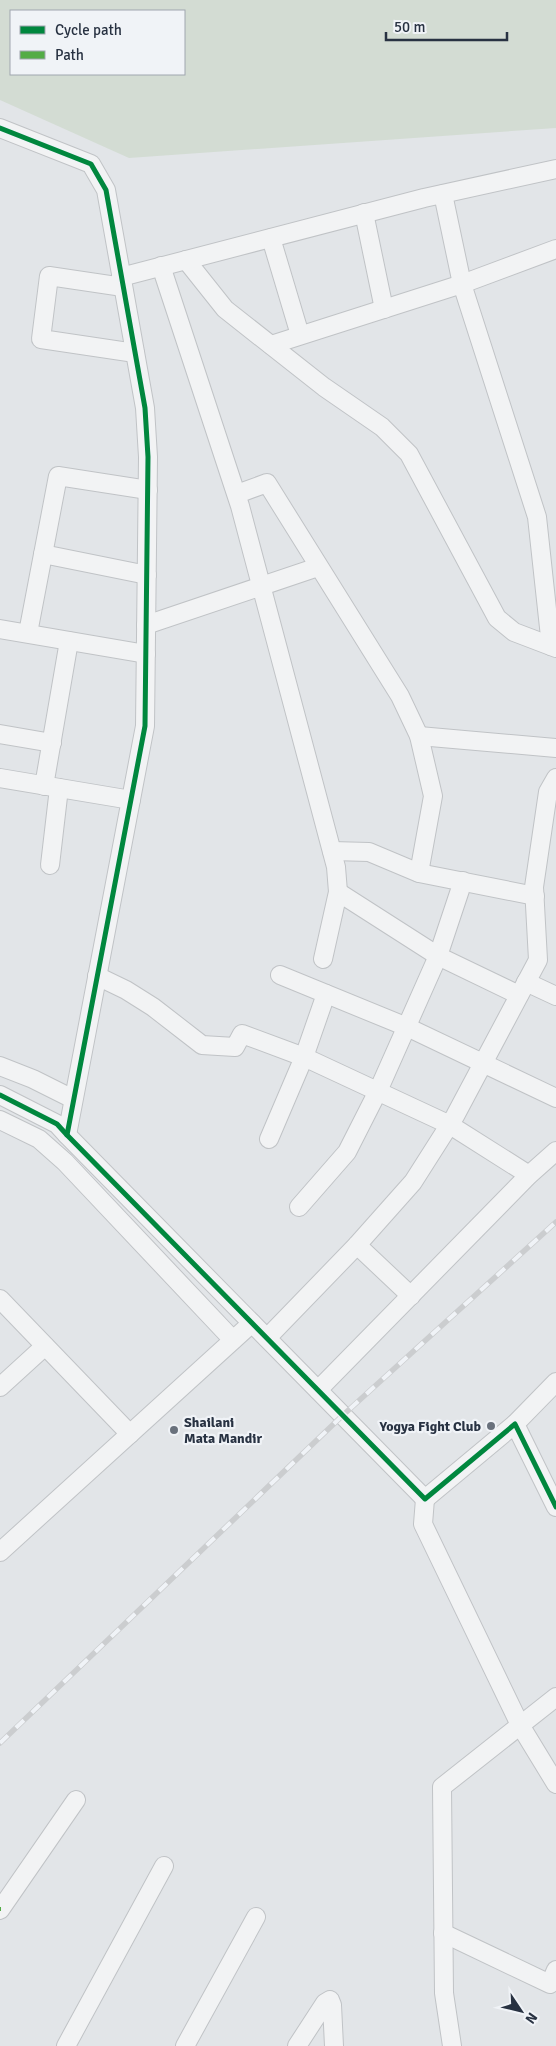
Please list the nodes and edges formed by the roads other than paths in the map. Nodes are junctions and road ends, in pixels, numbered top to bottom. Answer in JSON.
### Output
{"nodes":[{"id":1,"x":0,"y":128,"type":"edge"},
{"id":2,"x":556,"y":169,"type":"edge"},
{"id":3,"x":443,"y":194,"type":"junction"},
{"id":4,"x":364,"y":213,"type":"junction"},
{"id":5,"x":271,"y":238,"type":"junction"},
{"id":6,"x":556,"y":249,"type":"edge"},
{"id":7,"x":186,"y":260,"type":"junction"},
{"id":8,"x":161,"y":266,"type":"junction"},
{"id":9,"x":122,"y":282,"type":"junction"},
{"id":10,"x":462,"y":284,"type":"junction"},
{"id":11,"x":384,"y":309,"type":"junction"},
{"id":12,"x":300,"y":336,"type":"junction"},
{"id":13,"x":271,"y":345,"type":"junction"},
{"id":14,"x":135,"y":353,"type":"junction"},
{"id":15,"x":148,"y":490,"type":"junction"},
{"id":16,"x":237,"y":494,"type":"junction"},
{"id":17,"x":43,"y":554,"type":"junction"},
{"id":18,"x":318,"y":567,"type":"junction"},
{"id":19,"x":146,"y":575,"type":"junction"},
{"id":20,"x":261,"y":586,"type":"junction"},
{"id":21,"x":146,"y":626,"type":"junction"},
{"id":22,"x":0,"y":629,"type":"edge"},
{"id":23,"x":28,"y":633,"type":"junction"},
{"id":24,"x":69,"y":641,"type":"junction"},
{"id":25,"x":553,"y":647,"type":"edge"},
{"id":26,"x":146,"y":654,"type":"junction"},
{"id":27,"x":0,"y":734,"type":"edge"},
{"id":28,"x":419,"y":736,"type":"junction"},
{"id":29,"x":52,"y":743,"type":"junction"},
{"id":30,"x":556,"y":748,"type":"edge"},
{"id":31,"x":0,"y":778,"type":"edge"},
{"id":32,"x":556,"y":778,"type":"edge"},
{"id":33,"x":52,"y":787,"type":"junction"},
{"id":34,"x":131,"y":800,"type":"junction"},
{"id":35,"x":332,"y":851,"type":"junction"},
{"id":36,"x":50,"y":865,"type":"dead end"},
{"id":37,"x":419,"y":872,"type":"junction"},
{"id":38,"x":463,"y":881,"type":"junction"},
{"id":39,"x":338,"y":892,"type":"junction"},
{"id":40,"x":534,"y":896,"type":"junction"},
{"id":41,"x":438,"y":956,"type":"junction"},
{"id":42,"x":323,"y":958,"type":"dead end"},
{"id":43,"x":280,"y":975,"type":"dead end"},
{"id":44,"x":97,"y":976,"type":"junction"},
{"id":45,"x":523,"y":988,"type":"junction"},
{"id":46,"x":326,"y":994,"type":"junction"},
{"id":47,"x":556,"y":996,"type":"edge"},
{"id":48,"x":406,"y":1027,"type":"junction"},
{"id":49,"x":304,"y":1057,"type":"junction"},
{"id":50,"x":483,"y":1063,"type":"junction"},
{"id":51,"x":0,"y":1066,"type":"edge"},
{"id":52,"x":378,"y":1091,"type":"junction"},
{"id":53,"x":0,"y":1095,"type":"edge"},
{"id":54,"x":556,"y":1098,"type":"edge"},
{"id":55,"x":73,"y":1099,"type":"junction"},
{"id":56,"x":0,"y":1120,"type":"edge"},
{"id":57,"x":450,"y":1125,"type":"junction"},
{"id":58,"x":67,"y":1135,"type":"junction"},
{"id":59,"x":269,"y":1139,"type":"dead end"},
{"id":60,"x":556,"y":1151,"type":"edge"},
{"id":61,"x":529,"y":1176,"type":"junction"},
{"id":62,"x":299,"y":1207,"type":"dead end"},
{"id":63,"x":357,"y":1245,"type":"junction"},
{"id":64,"x":410,"y":1296,"type":"junction"},
{"id":65,"x":0,"y":1300,"type":"edge"},
{"id":66,"x":252,"y":1323,"type":"junction"},
{"id":67,"x":267,"y":1338,"type":"junction"},
{"id":68,"x":233,"y":1340,"type":"junction"},
{"id":69,"x":45,"y":1346,"type":"junction"},
{"id":70,"x":556,"y":1382,"type":"edge"},
{"id":71,"x":0,"y":1387,"type":"edge"},
{"id":72,"x":318,"y":1390,"type":"junction"},
{"id":73,"x":514,"y":1424,"type":"junction"},
{"id":74,"x":130,"y":1434,"type":"junction"},
{"id":75,"x":425,"y":1499,"type":"junction"},
{"id":76,"x":556,"y":1507,"type":"edge"},
{"id":77,"x":0,"y":1552,"type":"edge"},
{"id":78,"x":556,"y":1697,"type":"edge"},
{"id":79,"x":520,"y":1725,"type":"junction"},
{"id":80,"x":556,"y":1784,"type":"edge"},
{"id":81,"x":76,"y":1800,"type":"dead end"},
{"id":82,"x":164,"y":1866,"type":"dead end"},
{"id":83,"x":0,"y":1910,"type":"edge"},
{"id":84,"x":256,"y":1917,"type":"dead end"},
{"id":85,"x":443,"y":1932,"type":"junction"},
{"id":86,"x":556,"y":1970,"type":"edge"},
{"id":87,"x":66,"y":2046,"type":"edge"},
{"id":88,"x":185,"y":2046,"type":"edge"},
{"id":89,"x":297,"y":2046,"type":"edge"},
{"id":90,"x":334,"y":2046,"type":"edge"},
{"id":91,"x":452,"y":2046,"type":"edge"}],
"edges":[{"from":1,"to":9,"type":"street"},
{"from":2,"to":3,"type":"street"},
{"from":3,"to":4,"type":"street"},
{"from":3,"to":10,"type":"street"},
{"from":4,"to":5,"type":"street"},
{"from":4,"to":11,"type":"street"},
{"from":5,"to":7,"type":"street"},
{"from":5,"to":12,"type":"street"},
{"from":6,"to":10,"type":"street"},
{"from":7,"to":8,"type":"street"},
{"from":7,"to":13,"type":"street"},
{"from":8,"to":9,"type":"street"},
{"from":8,"to":16,"type":"street"},
{"from":9,"to":14,"type":"street"},
{"from":9,"to":14,"type":"street"},
{"from":10,"to":11,"type":"street"},
{"from":10,"to":25,"type":"street"},
{"from":11,"to":12,"type":"street"},
{"from":12,"to":13,"type":"street"},
{"from":13,"to":25,"type":"street"},
{"from":14,"to":15,"type":"street"},
{"from":15,"to":17,"type":"street"},
{"from":15,"to":19,"type":"street"},
{"from":16,"to":18,"type":"street"},
{"from":16,"to":20,"type":"street"},
{"from":17,"to":19,"type":"street"},
{"from":17,"to":23,"type":"street"},
{"from":18,"to":20,"type":"street"},
{"from":18,"to":28,"type":"street"},
{"from":19,"to":21,"type":"street"},
{"from":20,"to":21,"type":"street"},
{"from":20,"to":35,"type":"street"},
{"from":21,"to":26,"type":"street"},
{"from":22,"to":23,"type":"street"},
{"from":23,"to":24,"type":"street"},
{"from":24,"to":26,"type":"street"},
{"from":24,"to":29,"type":"street"},
{"from":26,"to":34,"type":"street"},
{"from":27,"to":29,"type":"street"},
{"from":28,"to":30,"type":"street"},
{"from":28,"to":37,"type":"street"},
{"from":29,"to":33,"type":"street"},
{"from":31,"to":33,"type":"street"},
{"from":32,"to":40,"type":"street"},
{"from":33,"to":34,"type":"street"},
{"from":33,"to":36,"type":"street"},
{"from":34,"to":44,"type":"street"},
{"from":35,"to":37,"type":"street"},
{"from":35,"to":39,"type":"street"},
{"from":37,"to":38,"type":"street"},
{"from":38,"to":40,"type":"street"},
{"from":38,"to":41,"type":"street"},
{"from":39,"to":41,"type":"street"},
{"from":39,"to":42,"type":"street"},
{"from":40,"to":45,"type":"street"},
{"from":41,"to":45,"type":"street"},
{"from":41,"to":48,"type":"street"},
{"from":43,"to":46,"type":"street"},
{"from":44,"to":49,"type":"street"},
{"from":44,"to":55,"type":"street"},
{"from":45,"to":47,"type":"street"},
{"from":45,"to":50,"type":"street"},
{"from":46,"to":48,"type":"street"},
{"from":46,"to":49,"type":"street"},
{"from":48,"to":50,"type":"street"},
{"from":48,"to":52,"type":"street"},
{"from":49,"to":52,"type":"street"},
{"from":49,"to":59,"type":"street"},
{"from":50,"to":54,"type":"street"},
{"from":50,"to":57,"type":"street"},
{"from":51,"to":55,"type":"street"},
{"from":52,"to":57,"type":"street"},
{"from":52,"to":62,"type":"street"},
{"from":53,"to":58,"type":"street"},
{"from":55,"to":58,"type":"street"},
{"from":56,"to":68,"type":"street"},
{"from":57,"to":61,"type":"street"},
{"from":57,"to":63,"type":"street"},
{"from":58,"to":66,"type":"street"},
{"from":60,"to":61,"type":"street"},
{"from":61,"to":64,"type":"street"},
{"from":63,"to":64,"type":"street"},
{"from":63,"to":67,"type":"street"},
{"from":64,"to":72,"type":"street"},
{"from":65,"to":69,"type":"street"},
{"from":66,"to":67,"type":"street"},
{"from":66,"to":68,"type":"street"},
{"from":67,"to":72,"type":"street"},
{"from":68,"to":74,"type":"street"},
{"from":69,"to":71,"type":"street"},
{"from":69,"to":74,"type":"street"},
{"from":70,"to":73,"type":"street"},
{"from":72,"to":75,"type":"street"},
{"from":73,"to":75,"type":"street"},
{"from":73,"to":76,"type":"street"},
{"from":74,"to":77,"type":"street"},
{"from":75,"to":79,"type":"street"},
{"from":78,"to":79,"type":"street"},
{"from":79,"to":80,"type":"street"},
{"from":79,"to":85,"type":"street"},
{"from":81,"to":83,"type":"street"},
{"from":82,"to":87,"type":"street"},
{"from":84,"to":88,"type":"street"},
{"from":85,"to":86,"type":"street"},
{"from":85,"to":91,"type":"street"},
{"from":89,"to":90,"type":"street"}]}
